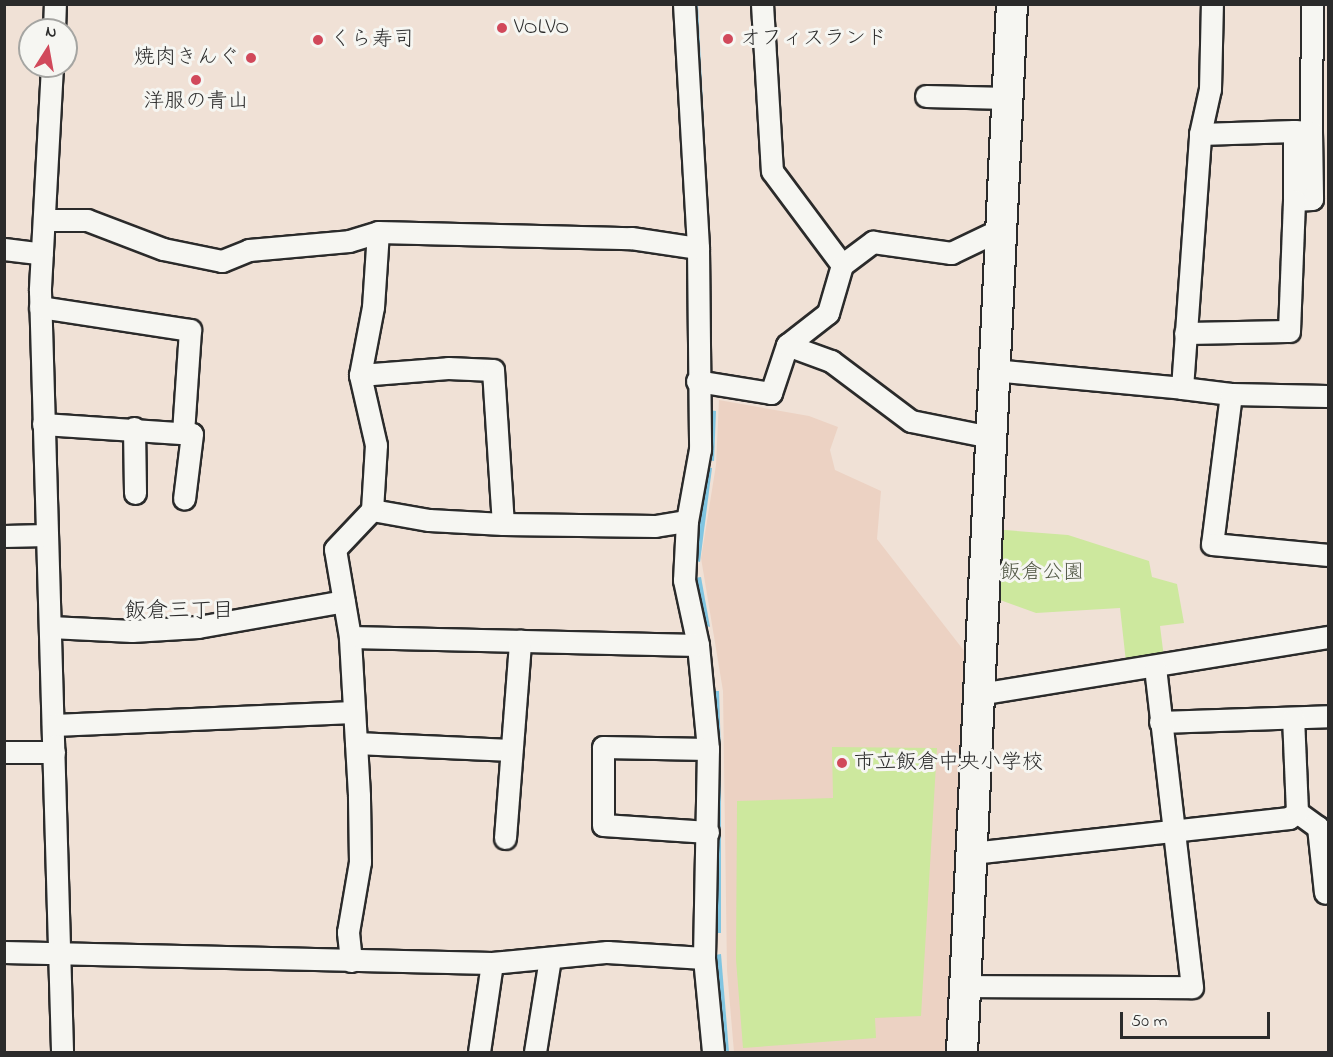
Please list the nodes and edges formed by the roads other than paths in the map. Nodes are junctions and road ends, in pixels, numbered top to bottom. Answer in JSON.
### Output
{"nodes":[{"id":1,"x":684,"y":4,"type":"edge"},
{"id":2,"x":762,"y":4,"type":"edge"},
{"id":3,"x":1012,"y":4,"type":"edge"},
{"id":4,"x":1212,"y":4,"type":"edge"},
{"id":5,"x":1312,"y":4,"type":"edge"},
{"id":6,"x":51,"y":78,"type":"edge"},
{"id":7,"x":926,"y":96,"type":"dead end"},
{"id":8,"x":1007,"y":98,"type":"junction"},
{"id":9,"x":1302,"y":131,"type":"junction"},
{"id":10,"x":1200,"y":134,"type":"junction"},
{"id":11,"x":1311,"y":199,"type":"edge"},
{"id":12,"x":44,"y":220,"type":"junction"},
{"id":13,"x":1001,"y":229,"type":"junction"},
{"id":14,"x":378,"y":232,"type":"junction"},
{"id":15,"x":698,"y":248,"type":"junction"},
{"id":16,"x":4,"y":249,"type":"edge"},
{"id":17,"x":42,"y":254,"type":"junction"},
{"id":18,"x":842,"y":265,"type":"junction"},
{"id":19,"x":40,"y":307,"type":"junction"},
{"id":20,"x":1185,"y":333,"type":"junction"},
{"id":21,"x":788,"y":345,"type":"junction"},
{"id":22,"x":993,"y":370,"type":"junction"},
{"id":23,"x":360,"y":375,"type":"junction"},
{"id":24,"x":697,"y":381,"type":"junction"},
{"id":25,"x":1182,"y":388,"type":"junction"},
{"id":26,"x":1231,"y":394,"type":"junction"},
{"id":27,"x":1329,"y":396,"type":"edge"},
{"id":28,"x":44,"y":424,"type":"junction"},
{"id":29,"x":134,"y":428,"type":"junction"},
{"id":30,"x":183,"y":433,"type":"junction"},
{"id":31,"x":990,"y":437,"type":"junction"},
{"id":32,"x":135,"y":493,"type":"dead end"},
{"id":33,"x":184,"y":499,"type":"dead end"},
{"id":34,"x":372,"y":510,"type":"junction"},
{"id":35,"x":687,"y":521,"type":"junction"},
{"id":36,"x":503,"y":524,"type":"junction"},
{"id":37,"x":47,"y":535,"type":"junction"},
{"id":38,"x":4,"y":536,"type":"edge"},
{"id":39,"x":1329,"y":555,"type":"edge"},
{"id":40,"x":344,"y":601,"type":"junction"},
{"id":41,"x":50,"y":627,"type":"junction"},
{"id":42,"x":350,"y":637,"type":"junction"},
{"id":43,"x":1329,"y":637,"type":"edge"},
{"id":44,"x":520,"y":641,"type":"junction"},
{"id":45,"x":698,"y":645,"type":"junction"},
{"id":46,"x":1155,"y":667,"type":"junction"},
{"id":47,"x":979,"y":694,"type":"junction"},
{"id":48,"x":354,"y":712,"type":"junction"},
{"id":49,"x":1329,"y":716,"type":"edge"},
{"id":50,"x":1293,"y":718,"type":"junction"},
{"id":51,"x":1160,"y":722,"type":"junction"},
{"id":52,"x":53,"y":725,"type":"junction"},
{"id":53,"x":356,"y":743,"type":"junction"},
{"id":54,"x":708,"y":749,"type":"junction"},
{"id":55,"x":512,"y":750,"type":"junction"},
{"id":56,"x":4,"y":752,"type":"edge"},
{"id":57,"x":54,"y":752,"type":"junction"},
{"id":58,"x":1297,"y":812,"type":"junction"},
{"id":59,"x":1173,"y":829,"type":"junction"},
{"id":60,"x":708,"y":832,"type":"junction"},
{"id":61,"x":505,"y":838,"type":"dead end"},
{"id":62,"x":972,"y":853,"type":"junction"},
{"id":63,"x":1324,"y":893,"type":"dead end"},
{"id":64,"x":60,"y":951,"type":"junction"},
{"id":65,"x":4,"y":952,"type":"edge"},
{"id":66,"x":550,"y":958,"type":"junction"},
{"id":67,"x":704,"y":958,"type":"junction"},
{"id":68,"x":351,"y":961,"type":"junction"},
{"id":69,"x":492,"y":963,"type":"junction"},
{"id":70,"x":965,"y":986,"type":"junction"},
{"id":71,"x":62,"y":1053,"type":"edge"},
{"id":72,"x":479,"y":1053,"type":"edge"},
{"id":73,"x":535,"y":1053,"type":"edge"},
{"id":74,"x":713,"y":1053,"type":"edge"},
{"id":75,"x":962,"y":1053,"type":"edge"}],
"edges":[{"from":1,"to":15,"type":"street"},
{"from":2,"to":18,"type":"street"},
{"from":3,"to":8,"type":"street"},
{"from":4,"to":10,"type":"street"},
{"from":5,"to":9,"type":"street"},
{"from":6,"to":12,"type":"street"},
{"from":7,"to":8,"type":"street"},
{"from":8,"to":13,"type":"street"},
{"from":9,"to":10,"type":"street"},
{"from":9,"to":11,"type":"street"},
{"from":10,"to":20,"type":"street"},
{"from":11,"to":20,"type":"street"},
{"from":12,"to":14,"type":"street"},
{"from":12,"to":17,"type":"street"},
{"from":13,"to":18,"type":"street"},
{"from":13,"to":22,"type":"street"},
{"from":14,"to":15,"type":"street"},
{"from":14,"to":23,"type":"street"},
{"from":15,"to":24,"type":"street"},
{"from":16,"to":17,"type":"street"},
{"from":17,"to":19,"type":"street"},
{"from":18,"to":21,"type":"street"},
{"from":19,"to":28,"type":"street"},
{"from":19,"to":30,"type":"street"},
{"from":20,"to":25,"type":"street"},
{"from":21,"to":24,"type":"street"},
{"from":21,"to":31,"type":"street"},
{"from":22,"to":25,"type":"street"},
{"from":22,"to":31,"type":"street"},
{"from":23,"to":34,"type":"street"},
{"from":23,"to":36,"type":"street"},
{"from":24,"to":35,"type":"street"},
{"from":25,"to":26,"type":"street"},
{"from":26,"to":27,"type":"street"},
{"from":26,"to":39,"type":"street"},
{"from":28,"to":29,"type":"street"},
{"from":28,"to":37,"type":"street"},
{"from":29,"to":30,"type":"street"},
{"from":29,"to":32,"type":"street"},
{"from":30,"to":33,"type":"street"},
{"from":31,"to":47,"type":"street"},
{"from":34,"to":36,"type":"street"},
{"from":34,"to":40,"type":"street"},
{"from":35,"to":36,"type":"street"},
{"from":35,"to":45,"type":"street"},
{"from":37,"to":38,"type":"street"},
{"from":37,"to":41,"type":"street"},
{"from":40,"to":41,"type":"street"},
{"from":40,"to":42,"type":"street"},
{"from":41,"to":52,"type":"street"},
{"from":42,"to":44,"type":"street"},
{"from":42,"to":48,"type":"street"},
{"from":43,"to":46,"type":"street"},
{"from":44,"to":45,"type":"street"},
{"from":44,"to":55,"type":"street"},
{"from":45,"to":54,"type":"street"},
{"from":46,"to":47,"type":"street"},
{"from":46,"to":51,"type":"street"},
{"from":47,"to":62,"type":"street"},
{"from":48,"to":52,"type":"street"},
{"from":48,"to":53,"type":"street"},
{"from":49,"to":50,"type":"street"},
{"from":50,"to":51,"type":"street"},
{"from":50,"to":58,"type":"street"},
{"from":51,"to":59,"type":"street"},
{"from":52,"to":57,"type":"street"},
{"from":53,"to":55,"type":"street"},
{"from":53,"to":68,"type":"street"},
{"from":54,"to":60,"type":"street"},
{"from":54,"to":60,"type":"street"},
{"from":55,"to":61,"type":"street"},
{"from":56,"to":57,"type":"street"},
{"from":57,"to":64,"type":"street"},
{"from":58,"to":59,"type":"street"},
{"from":58,"to":63,"type":"street"},
{"from":59,"to":62,"type":"street"},
{"from":59,"to":70,"type":"street"},
{"from":60,"to":67,"type":"street"},
{"from":62,"to":70,"type":"street"},
{"from":64,"to":65,"type":"street"},
{"from":64,"to":68,"type":"street"},
{"from":64,"to":71,"type":"street"},
{"from":66,"to":67,"type":"street"},
{"from":66,"to":69,"type":"street"},
{"from":66,"to":73,"type":"street"},
{"from":67,"to":74,"type":"street"},
{"from":68,"to":69,"type":"street"},
{"from":69,"to":72,"type":"street"},
{"from":70,"to":75,"type":"street"}]}
